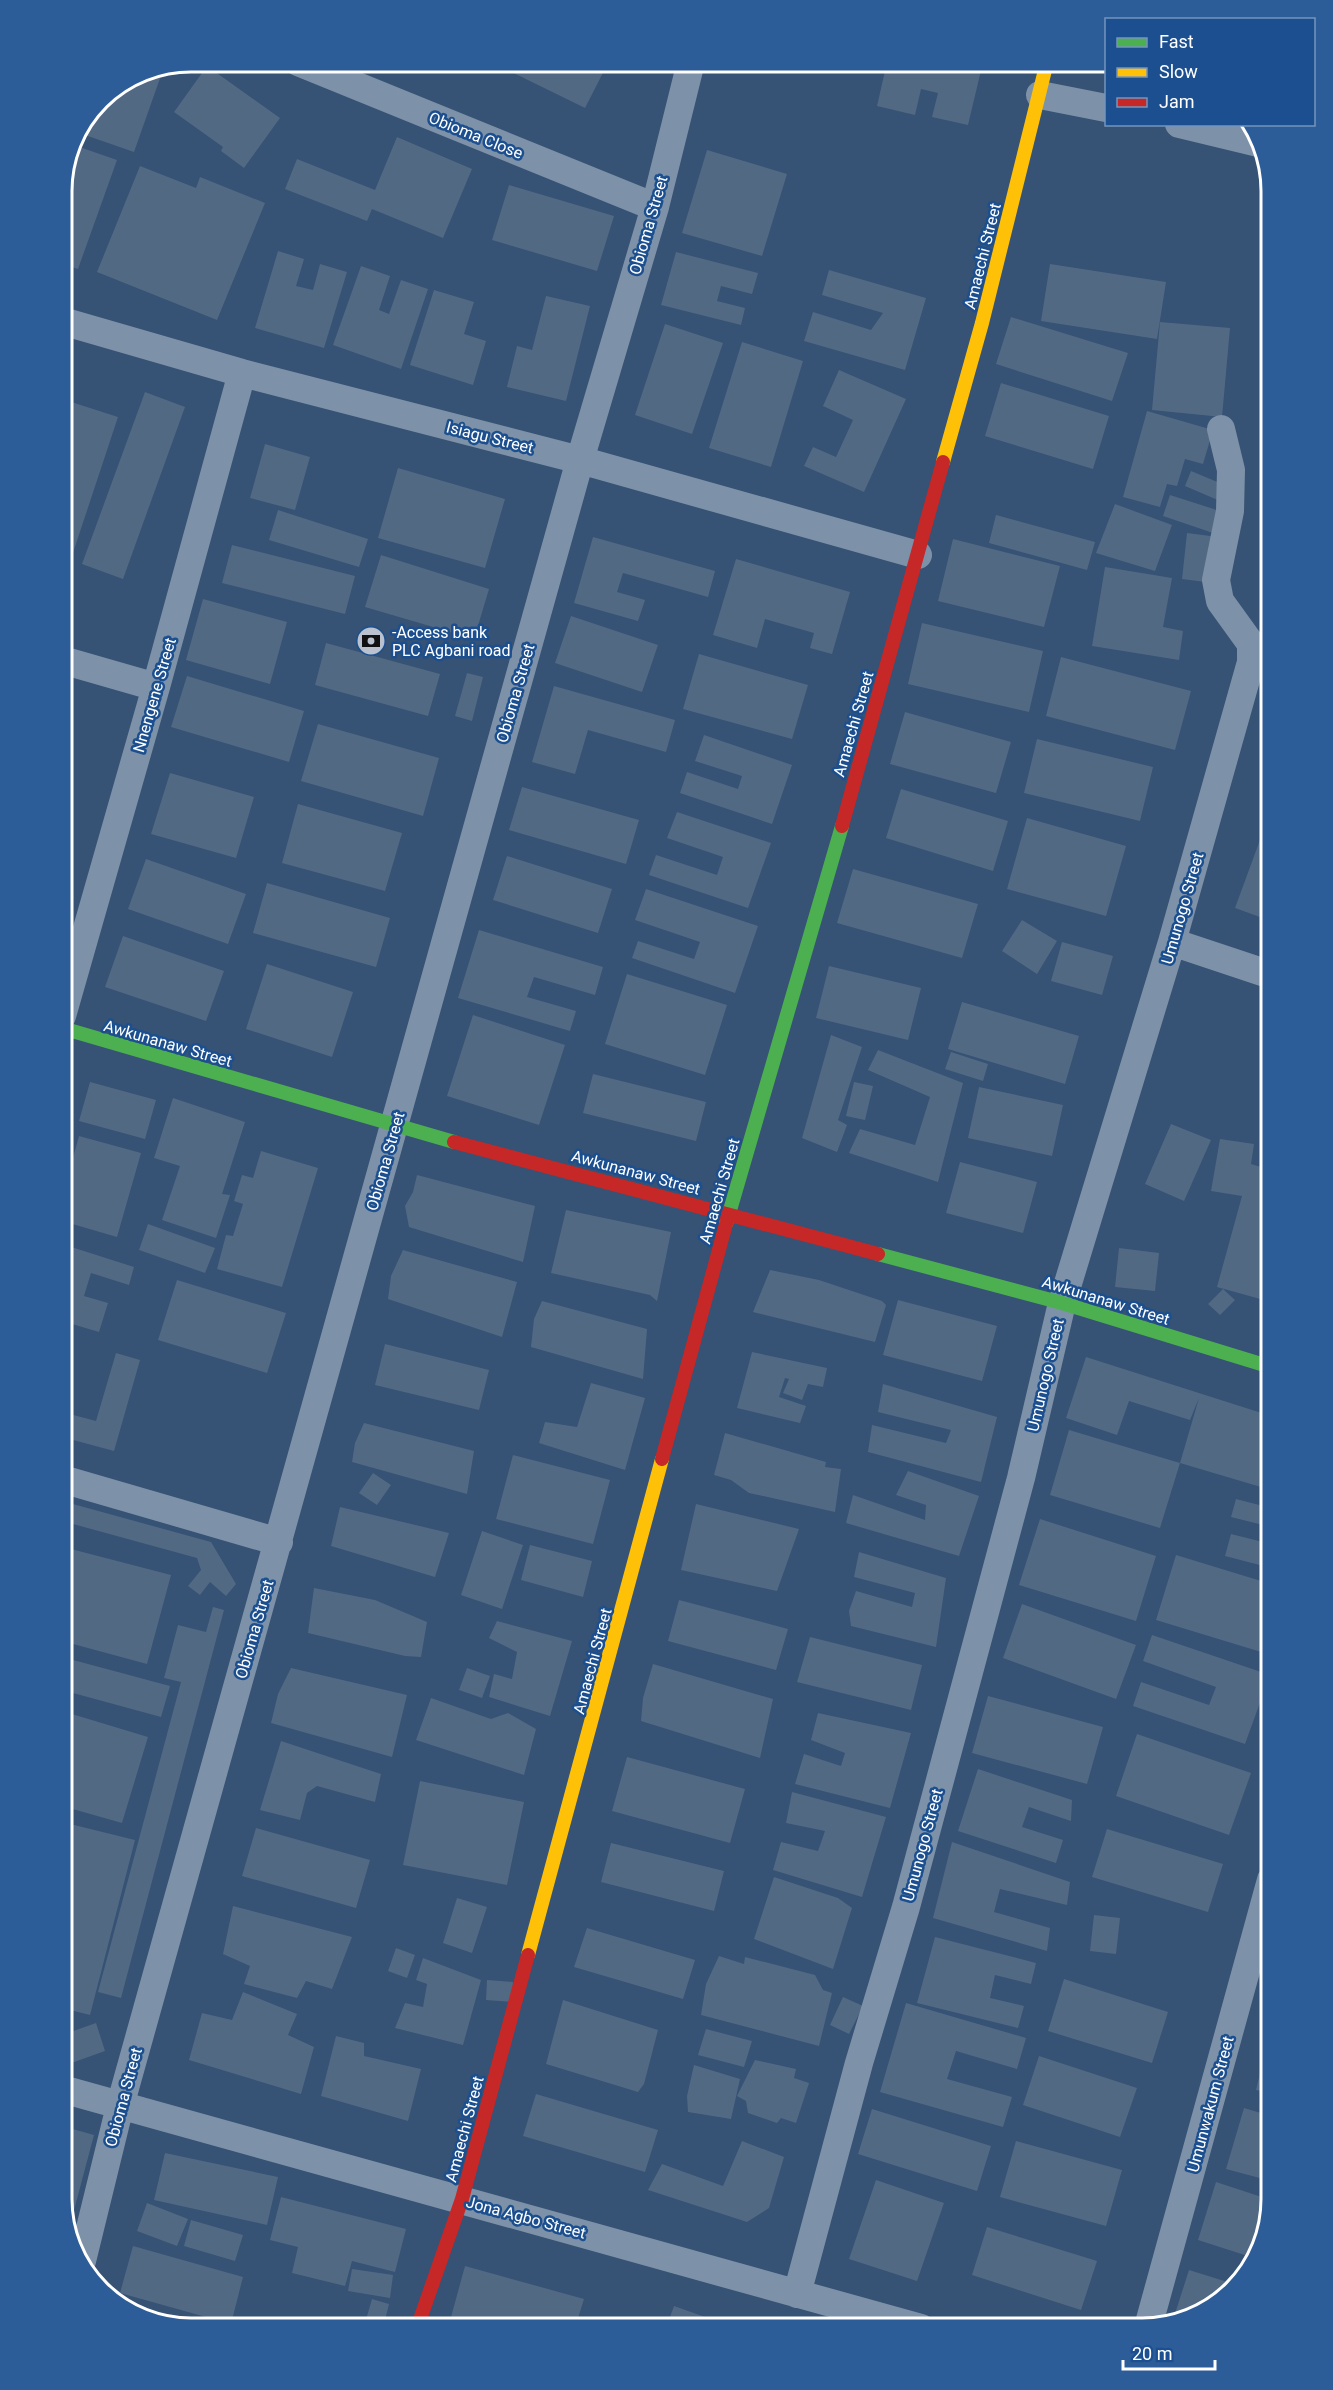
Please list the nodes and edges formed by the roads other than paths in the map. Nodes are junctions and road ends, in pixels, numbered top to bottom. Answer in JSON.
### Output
{"nodes":[{"id":1,"x":323,"y":72,"type":"edge"},
{"id":2,"x":689,"y":72,"type":"edge"},
{"id":3,"x":1045,"y":72,"type":"edge"},
{"id":4,"x":1040,"y":95,"type":"junction"},
{"id":5,"x":1105,"y":108,"type":"edge"},
{"id":6,"x":1187,"y":126,"type":"edge"},
{"id":7,"x":1250,"y":141,"type":"edge"},
{"id":8,"x":655,"y":207,"type":"junction"},
{"id":9,"x":72,"y":324,"type":"edge"},
{"id":10,"x":242,"y":373,"type":"junction"},
{"id":11,"x":1221,"y":429,"type":"dead end"},
{"id":12,"x":580,"y":460,"type":"junction"},
{"id":13,"x":918,"y":555,"type":"junction"},
{"id":14,"x":72,"y":663,"type":"edge"},
{"id":15,"x":156,"y":687,"type":"junction"},
{"id":16,"x":1172,"y":942,"type":"junction"},
{"id":17,"x":1261,"y":971,"type":"edge"},
{"id":18,"x":72,"y":981,"type":"edge"},
{"id":19,"x":72,"y":1031,"type":"edge"},
{"id":20,"x":394,"y":1126,"type":"junction"},
{"id":21,"x":729,"y":1213,"type":"junction"},
{"id":22,"x":1062,"y":1303,"type":"junction"},
{"id":23,"x":1261,"y":1364,"type":"edge"},
{"id":24,"x":72,"y":1482,"type":"edge"},
{"id":25,"x":279,"y":1542,"type":"junction"},
{"id":26,"x":1261,"y":1920,"type":"edge"},
{"id":27,"x":72,"y":2093,"type":"edge"},
{"id":28,"x":120,"y":2106,"type":"junction"},
{"id":29,"x":462,"y":2199,"type":"junction"},
{"id":30,"x":84,"y":2252,"type":"edge"},
{"id":31,"x":797,"y":2294,"type":"junction"},
{"id":32,"x":420,"y":2318,"type":"edge"},
{"id":33,"x":885,"y":2318,"type":"edge"},
{"id":34,"x":1151,"y":2318,"type":"edge"}],
"edges":[{"from":1,"to":8,"type":"street","name":"Obioma Close"},
{"from":2,"to":8,"type":"street","name":"Obioma Street"},
{"from":3,"to":4,"type":"street","name":"Amaechi Street"},
{"from":4,"to":5,"type":"street"},
{"from":4,"to":13,"type":"street","name":"Amaechi Street"},
{"from":6,"to":7,"type":"street"},
{"from":8,"to":12,"type":"street","name":"Obioma Street"},
{"from":9,"to":10,"type":"street","name":"Isiagu Street"},
{"from":10,"to":12,"type":"street","name":"Isiagu Street"},
{"from":10,"to":15,"type":"street","name":"Nnengene Street"},
{"from":11,"to":16,"type":"street","name":"Umunogo Street"},
{"from":12,"to":13,"type":"street","name":"Isiagu Street"},
{"from":12,"to":20,"type":"street","name":"Obioma Street"},
{"from":13,"to":21,"type":"street","name":"Amaechi Street"},
{"from":14,"to":15,"type":"street"},
{"from":15,"to":18,"type":"street","name":"Nnengene Street"},
{"from":16,"to":17,"type":"street"},
{"from":16,"to":22,"type":"street","name":"Umunogo Street"},
{"from":19,"to":20,"type":"street","name":"Awkunanaw Street"},
{"from":20,"to":21,"type":"street","name":"Awkunanaw Street"},
{"from":20,"to":25,"type":"street","name":"Obioma Street"},
{"from":21,"to":22,"type":"street","name":"Awkunanaw Street"},
{"from":21,"to":29,"type":"street","name":"Amaechi Street"},
{"from":22,"to":23,"type":"street","name":"Awkunanaw Street"},
{"from":22,"to":31,"type":"street","name":"Umunogo Street"},
{"from":24,"to":25,"type":"street"},
{"from":25,"to":28,"type":"street","name":"Obioma Street"},
{"from":26,"to":34,"type":"street","name":"Umunwakum Street"},
{"from":27,"to":28,"type":"street","name":"Jona Agbo Street"},
{"from":28,"to":29,"type":"street","name":"Jona Agbo Street"},
{"from":28,"to":30,"type":"street","name":"Obioma Street"},
{"from":29,"to":31,"type":"street","name":"Jona Agbo Street"},
{"from":29,"to":32,"type":"street","name":"Amaechi Street"},
{"from":31,"to":33,"type":"street","name":"Jona Agbo Street"}]}
